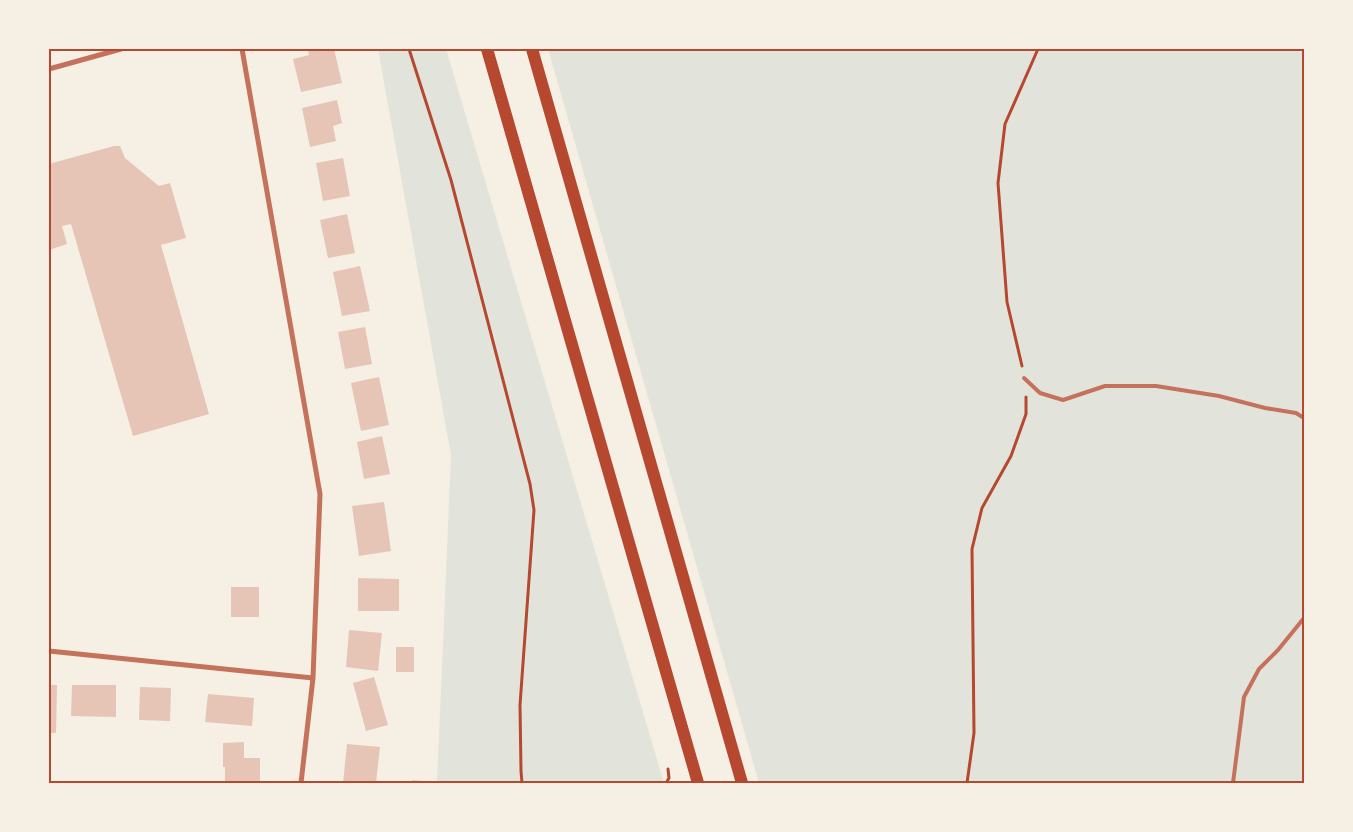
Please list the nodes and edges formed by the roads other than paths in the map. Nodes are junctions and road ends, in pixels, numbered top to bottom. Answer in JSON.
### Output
{"nodes":[{"id":1,"x":121,"y":49,"type":"edge"},
{"id":2,"x":242,"y":49,"type":"edge"},
{"id":3,"x":487,"y":49,"type":"edge"},
{"id":4,"x":532,"y":49,"type":"edge"},
{"id":5,"x":103,"y":51,"type":"edge"},
{"id":6,"x":49,"y":70,"type":"edge"},
{"id":7,"x":1024,"y":378,"type":"road end"},
{"id":8,"x":1304,"y":418,"type":"edge"},
{"id":9,"x":1304,"y":618,"type":"edge"},
{"id":10,"x":49,"y":651,"type":"edge"},
{"id":11,"x":313,"y":678,"type":"junction"},
{"id":12,"x":301,"y":783,"type":"edge"},
{"id":13,"x":698,"y":783,"type":"edge"},
{"id":14,"x":742,"y":783,"type":"edge"},
{"id":15,"x":1233,"y":783,"type":"edge"}],
"edges":[{"from":1,"to":5,"type":"street"},
{"from":2,"to":11,"type":"street"},
{"from":3,"to":13,"type":"main road"},
{"from":4,"to":14,"type":"main road"},
{"from":5,"to":6,"type":"street"},
{"from":7,"to":8,"type":"lane"},
{"from":9,"to":15,"type":"lane"},
{"from":10,"to":11,"type":"street"},
{"from":11,"to":12,"type":"street"}]}
